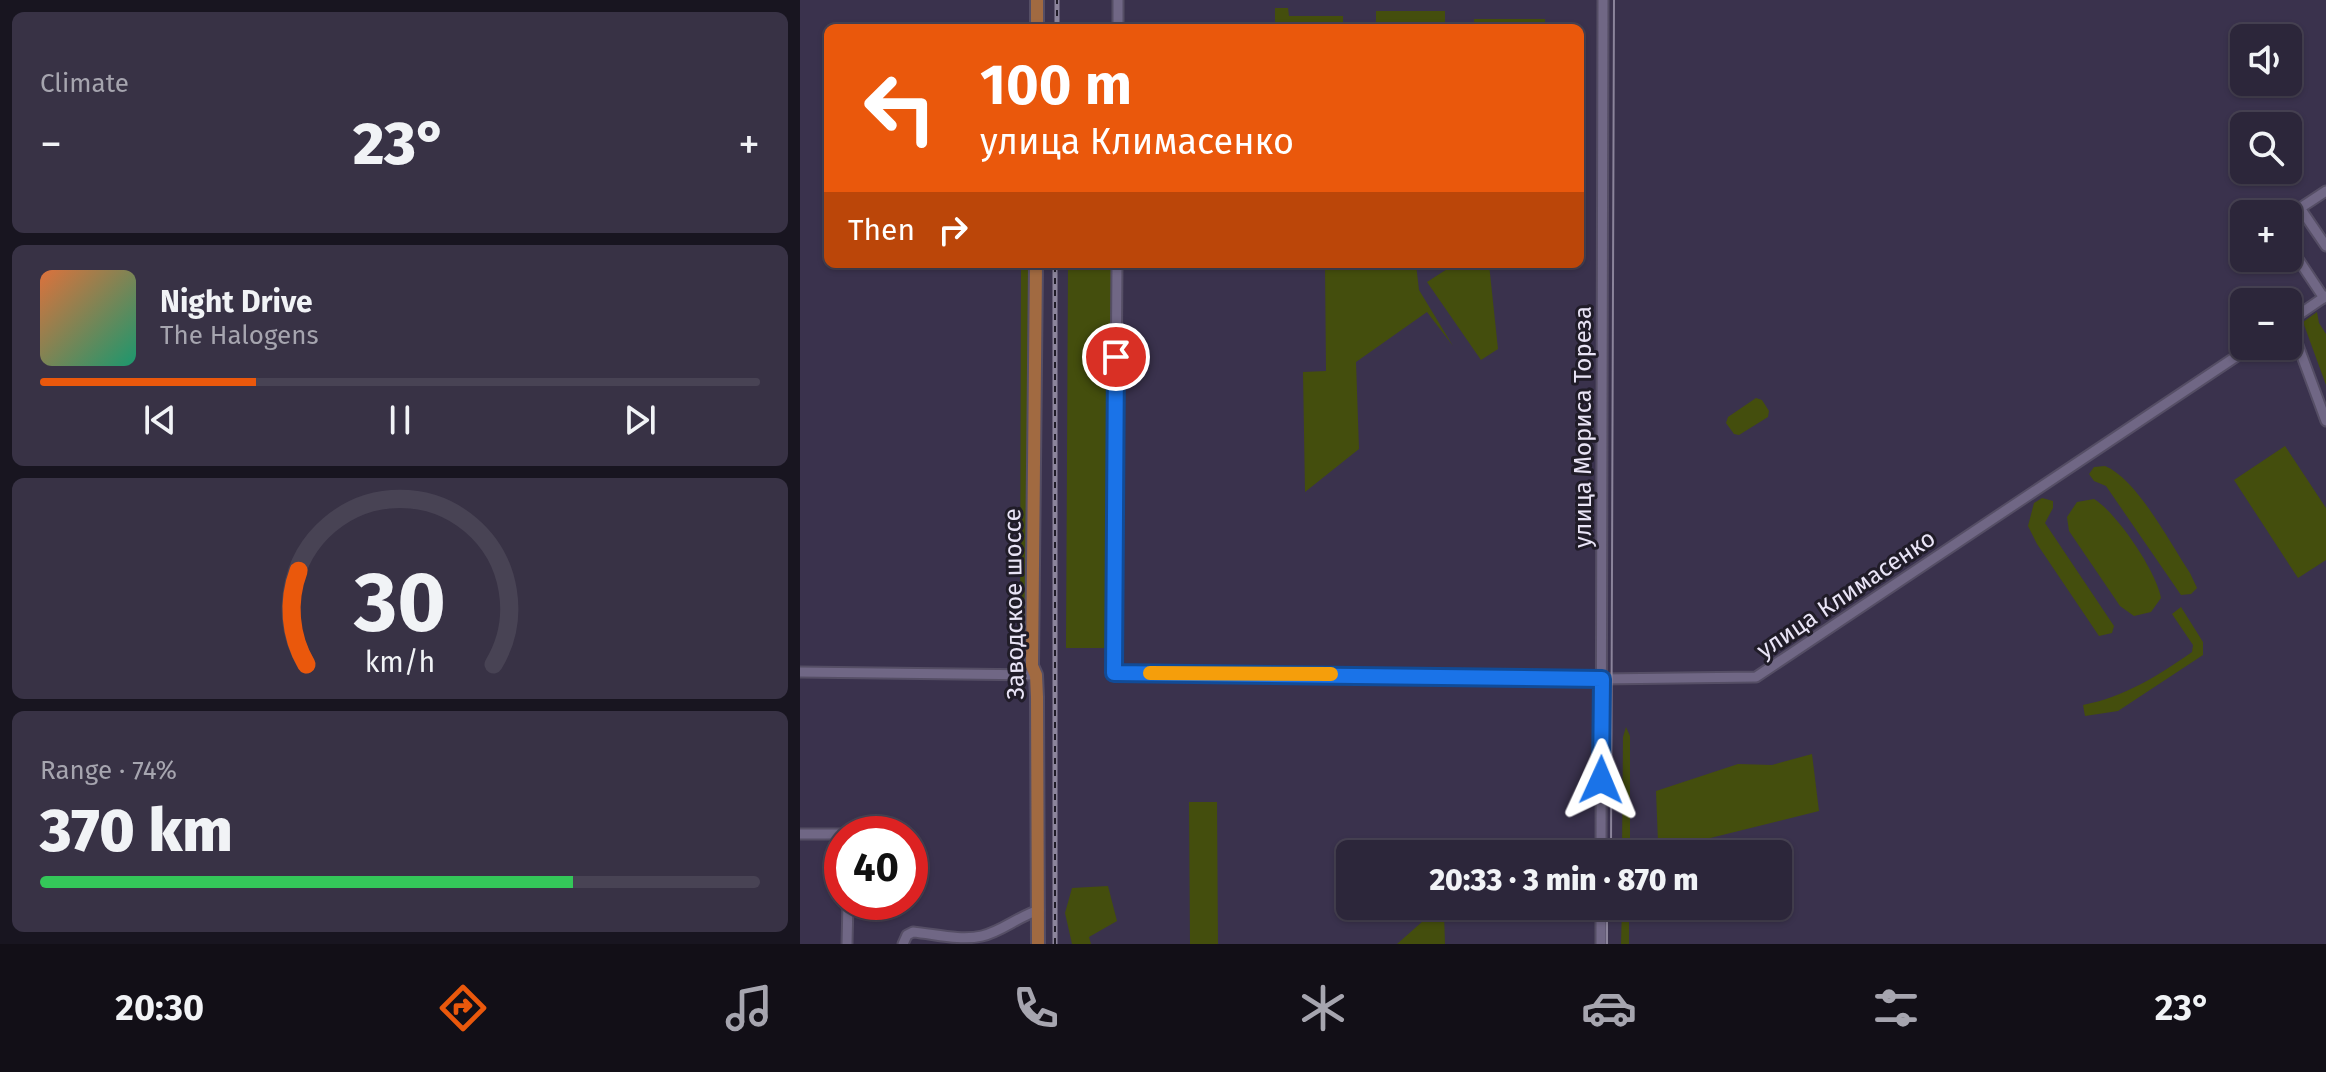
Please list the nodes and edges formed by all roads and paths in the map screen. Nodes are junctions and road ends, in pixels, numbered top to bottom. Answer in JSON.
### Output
{"nodes":[{"id":1,"x":1037,"y":0,"type":"edge"},
{"id":2,"x":1118,"y":0,"type":"edge"},
{"id":3,"x":1603,"y":0,"type":"edge"},
{"id":4,"x":1037,"y":24,"type":"edge"},
{"id":5,"x":1118,"y":24,"type":"edge"},
{"id":6,"x":2326,"y":191,"type":"edge"},
{"id":7,"x":2302,"y":207,"type":"edge"},
{"id":8,"x":2302,"y":211,"type":"edge"},
{"id":9,"x":2326,"y":246,"type":"edge"},
{"id":10,"x":2302,"y":264,"type":"edge"},
{"id":11,"x":1036,"y":268,"type":"edge"},
{"id":12,"x":1117,"y":268,"type":"edge"},
{"id":13,"x":2325,"y":297,"type":"edge"},
{"id":14,"x":2302,"y":313,"type":"edge"},
{"id":15,"x":2302,"y":358,"type":"edge"},
{"id":16,"x":2231,"y":360,"type":"edge"},
{"id":17,"x":2326,"y":421,"type":"edge"},
{"id":18,"x":800,"y":672,"type":"edge"},
{"id":19,"x":1036,"y":675,"type":"junction"},
{"id":20,"x":1602,"y":679,"type":"junction"},
{"id":21,"x":800,"y":834,"type":"edge"},
{"id":22,"x":824,"y":834,"type":"edge"},
{"id":23,"x":1601,"y":840,"type":"edge"},
{"id":24,"x":1039,"y":910,"type":"junction"},
{"id":25,"x":848,"y":920,"type":"edge"},
{"id":26,"x":1601,"y":920,"type":"edge"},
{"id":27,"x":847,"y":944,"type":"edge"},
{"id":28,"x":903,"y":944,"type":"edge"},
{"id":29,"x":1038,"y":944,"type":"edge"},
{"id":30,"x":1601,"y":944,"type":"edge"}],
"edges":[{"from":1,"to":4,"type":"main road"},
{"from":2,"to":5,"type":"street"},
{"from":3,"to":20,"type":"street","name":"улица Мориса Тореза"},
{"from":6,"to":7,"type":"street"},
{"from":8,"to":9,"type":"street"},
{"from":10,"to":13,"type":"street"},
{"from":11,"to":19,"type":"main road","name":"Заводское шоссе"},
{"from":12,"to":20,"type":"street","name":"улица Климасенко"},
{"from":13,"to":14,"type":"street"},
{"from":15,"to":17,"type":"street"},
{"from":16,"to":20,"type":"street","name":"улица Климасенко"},
{"from":18,"to":19,"type":"street"},
{"from":19,"to":24,"type":"main road","name":"Заводское шоссе"},
{"from":20,"to":23,"type":"street","name":"улица Мориса Тореза"},
{"from":21,"to":22,"type":"street"},
{"from":24,"to":28,"type":"street"},
{"from":24,"to":29,"type":"main road","name":"Заводское шоссе"},
{"from":25,"to":27,"type":"street"},
{"from":26,"to":30,"type":"street"}]}
